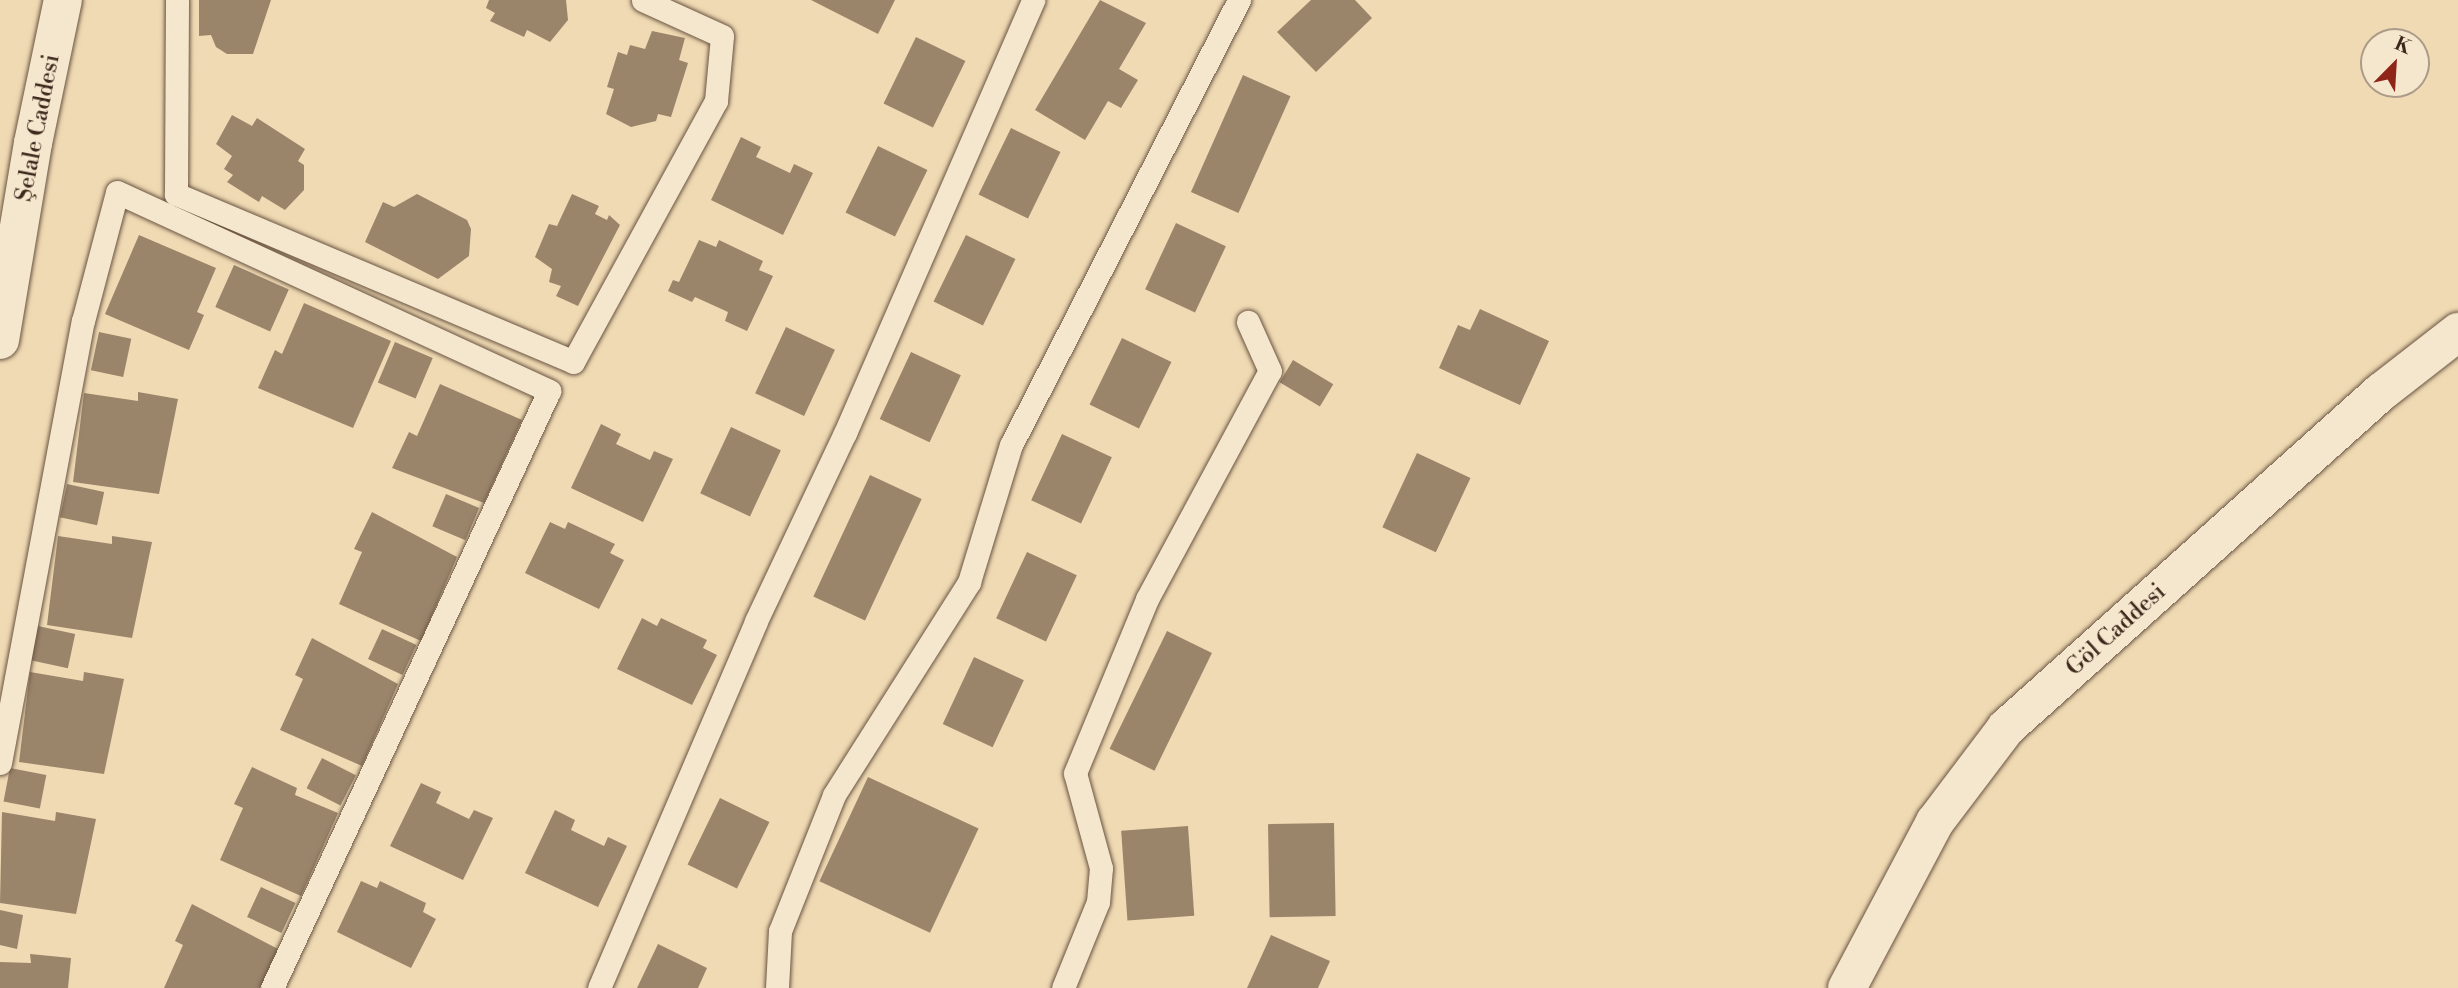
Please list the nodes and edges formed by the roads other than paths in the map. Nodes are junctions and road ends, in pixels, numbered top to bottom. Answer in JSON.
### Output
{"nodes":[{"id":1,"x":63,"y":0,"type":"edge"},
{"id":2,"x":177,"y":0,"type":"edge"},
{"id":3,"x":643,"y":0,"type":"edge"},
{"id":4,"x":1033,"y":0,"type":"edge"},
{"id":5,"x":1240,"y":0,"type":"edge"},
{"id":6,"x":1248,"y":322,"type":"dead end"},
{"id":7,"x":2458,"y":332,"type":"edge"},
{"id":8,"x":0,"y":340,"type":"edge"},
{"id":9,"x":0,"y":763,"type":"edge"},
{"id":10,"x":272,"y":988,"type":"edge"},
{"id":11,"x":599,"y":988,"type":"edge"},
{"id":12,"x":776,"y":988,"type":"edge"},
{"id":13,"x":1063,"y":988,"type":"edge"},
{"id":14,"x":1847,"y":988,"type":"edge"}],
"edges":[{"from":1,"to":8,"type":"street","name":"Şelale Caddesi"},
{"from":2,"to":3,"type":"lane"},
{"from":4,"to":11,"type":"lane"},
{"from":5,"to":12,"type":"lane"},
{"from":6,"to":13,"type":"lane"},
{"from":7,"to":14,"type":"street","name":"Göl Caddesi"},
{"from":9,"to":10,"type":"lane"}]}
